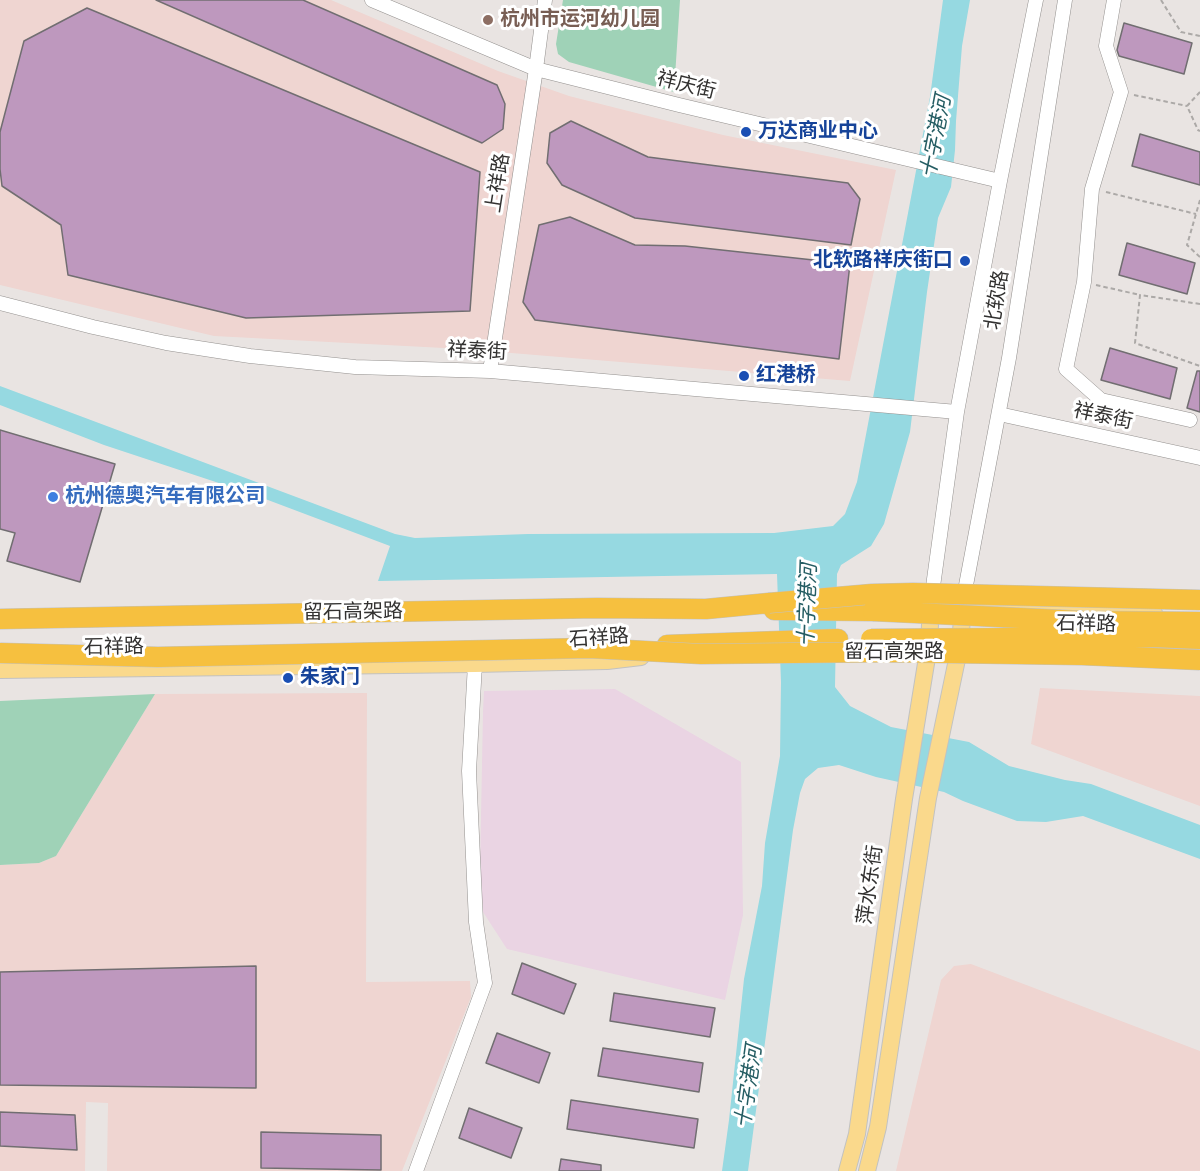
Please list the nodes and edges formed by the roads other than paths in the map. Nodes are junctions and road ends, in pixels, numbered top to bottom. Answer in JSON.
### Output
{"nodes":[{"id":1,"x":372,"y":0,"type":"edge"},
{"id":2,"x":545,"y":0,"type":"edge"},
{"id":3,"x":1036,"y":0,"type":"edge"},
{"id":4,"x":1065,"y":0,"type":"edge"},
{"id":5,"x":1114,"y":0,"type":"edge"},
{"id":6,"x":536,"y":69,"type":"junction"},
{"id":7,"x":1000,"y":181,"type":"junction"},
{"id":8,"x":0,"y":303,"type":"edge"},
{"id":9,"x":490,"y":371,"type":"junction"},
{"id":10,"x":957,"y":412,"type":"junction"},
{"id":11,"x":999,"y":414,"type":"junction"},
{"id":12,"x":1190,"y":420,"type":"dead end"},
{"id":13,"x":1200,"y":458,"type":"edge"},
{"id":14,"x":1200,"y":600,"type":"edge"},
{"id":15,"x":931,"y":603,"type":"junction"},
{"id":16,"x":963,"y":605,"type":"junction"},
{"id":17,"x":706,"y":609,"type":"junction"},
{"id":18,"x":0,"y":610,"type":"edge"},
{"id":19,"x":1200,"y":614,"type":"edge"},
{"id":20,"x":0,"y":619,"type":"edge"},
{"id":21,"x":1200,"y":622,"type":"edge"},
{"id":22,"x":1200,"y":639,"type":"edge"},
{"id":23,"x":929,"y":645,"type":"junction"},
{"id":24,"x":960,"y":645,"type":"junction"},
{"id":25,"x":589,"y":648,"type":"junction"},
{"id":26,"x":1200,"y":649,"type":"edge"},
{"id":27,"x":0,"y":653,"type":"edge"},
{"id":28,"x":1200,"y":660,"type":"edge"},
{"id":29,"x":475,"y":664,"type":"junction"},
{"id":30,"x":0,"y":670,"type":"edge"},
{"id":31,"x":416,"y":1171,"type":"edge"},
{"id":32,"x":847,"y":1171,"type":"edge"},
{"id":33,"x":867,"y":1171,"type":"edge"}],
"edges":[{"from":1,"to":6,"type":"street","name":"祥庆街"},
{"from":2,"to":6,"type":"street","name":"上祥路"},
{"from":3,"to":7,"type":"street","name":"北软路"},
{"from":4,"to":11,"type":"street","name":"北软路"},
{"from":5,"to":12,"type":"street"},
{"from":6,"to":7,"type":"street","name":"祥庆街"},
{"from":6,"to":9,"type":"street","name":"上祥路"},
{"from":7,"to":10,"type":"street","name":"北软路"},
{"from":8,"to":9,"type":"street","name":"祥泰街"},
{"from":9,"to":10,"type":"street","name":"祥泰街"},
{"from":10,"to":15,"type":"street","name":"北软路"},
{"from":11,"to":13,"type":"street","name":"祥泰街"},
{"from":11,"to":16,"type":"street","name":"北软路"},
{"from":14,"to":17,"type":"highway","name":"留石高架路","bridge":true},
{"from":15,"to":16,"type":"main road","name":"石祥路"},
{"from":15,"to":18,"type":"main road","name":"石祥路","bridge":true},
{"from":15,"to":23,"type":"main road","name":"萍水东街"},
{"from":16,"to":19,"type":"main road","name":"石祥路"},
{"from":16,"to":24,"type":"main road"},
{"from":17,"to":20,"type":"highway","name":"留石高架路"},
{"from":17,"to":21,"type":"highway","name":"留石高架路","bridge":true},
{"from":22,"to":25,"type":"highway","name":"留石高架路","bridge":true},
{"from":23,"to":24,"type":"main road","name":"石祥路"},
{"from":23,"to":29,"type":"main road","name":"石祥路"},
{"from":23,"to":32,"type":"main road","name":"萍水东街"},
{"from":24,"to":26,"type":"main road","name":"石祥路"},
{"from":24,"to":33,"type":"main road"},
{"from":25,"to":27,"type":"highway","name":"留石高架路","bridge":true},
{"from":25,"to":28,"type":"highway","name":"留石高架路","bridge":true},
{"from":29,"to":30,"type":"main road","name":"石祥路"},
{"from":29,"to":31,"type":"street"}]}
